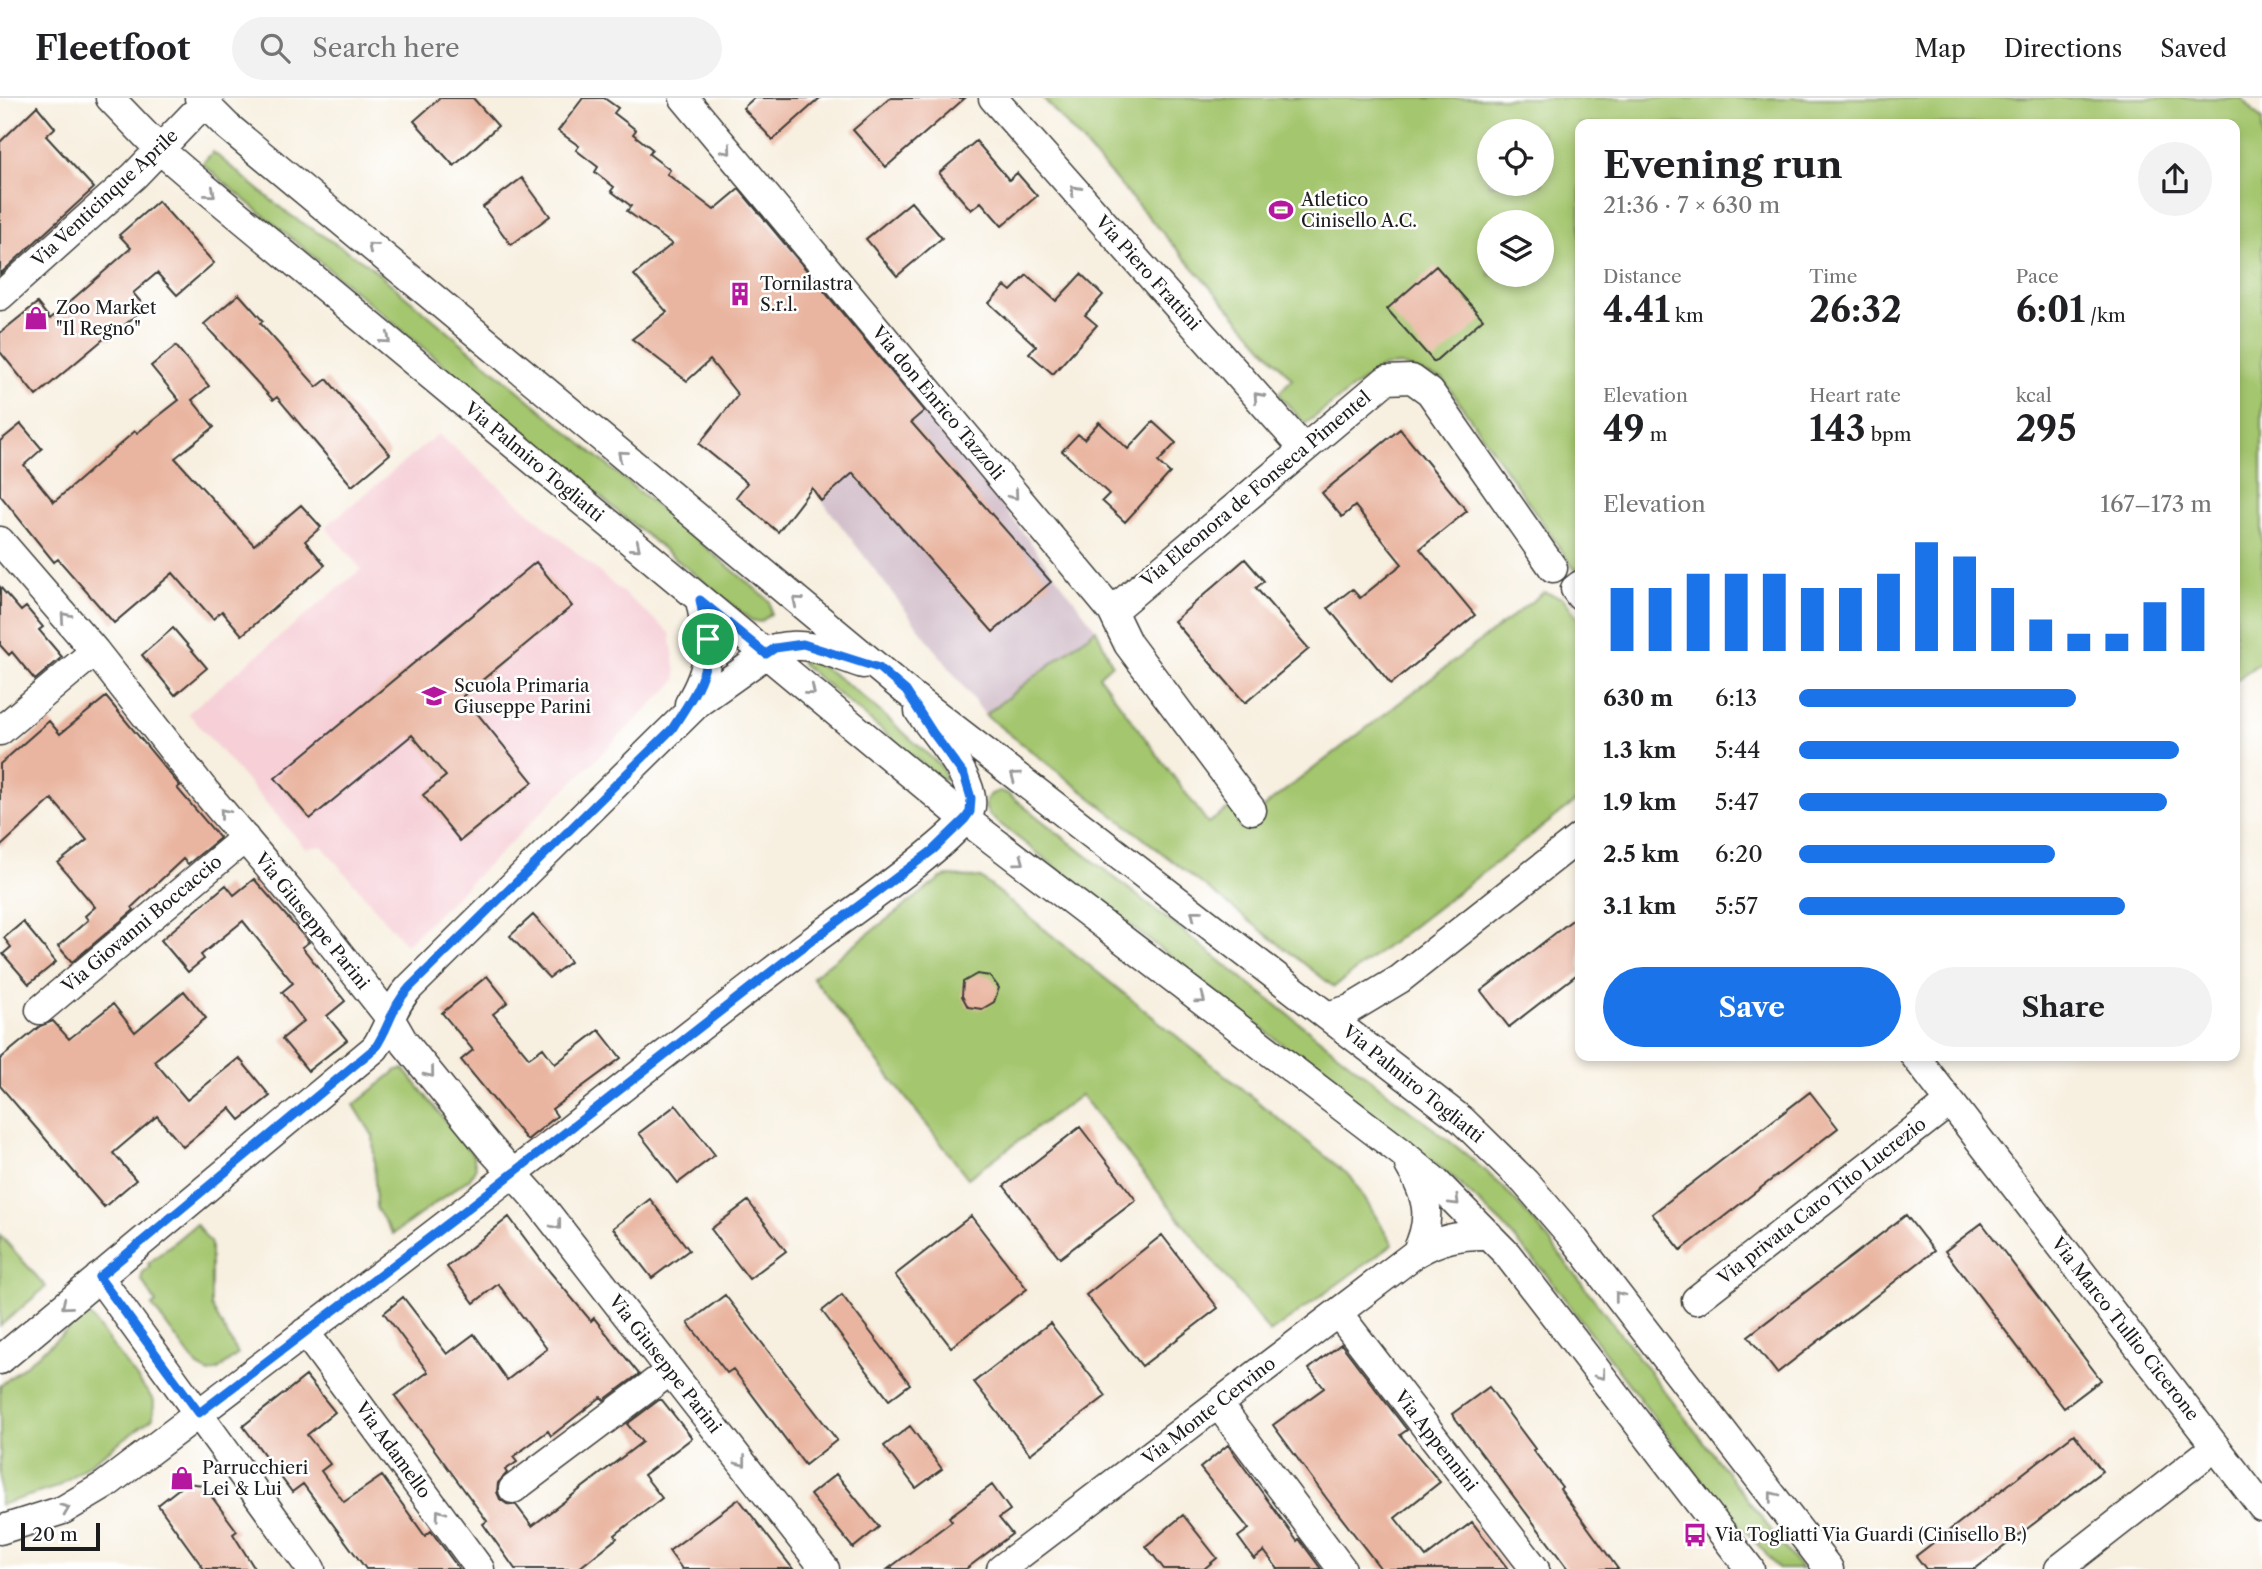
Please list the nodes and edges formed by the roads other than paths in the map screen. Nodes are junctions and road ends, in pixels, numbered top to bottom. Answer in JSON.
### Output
{"nodes":[{"id":1,"x":110,"y":98,"type":"edge"},
{"id":2,"x":684,"y":98,"type":"edge"},
{"id":3,"x":993,"y":98,"type":"edge"},
{"id":4,"x":204,"y":100,"type":"edge"},
{"id":5,"x":159,"y":149,"type":"junction"},
{"id":6,"x":0,"y":296,"type":"edge"},
{"id":7,"x":1303,"y":448,"type":"junction"},
{"id":8,"x":0,"y":541,"type":"edge"},
{"id":9,"x":1553,"y":568,"type":"dead end"},
{"id":10,"x":700,"y":600,"type":"junction"},
{"id":11,"x":1112,"y":611,"type":"junction"},
{"id":12,"x":94,"y":651,"type":"junction"},
{"id":13,"x":766,"y":654,"type":"junction"},
{"id":14,"x":879,"y":668,"type":"junction"},
{"id":15,"x":906,"y":691,"type":"junction"},
{"id":16,"x":672,"y":729,"type":"junction"},
{"id":17,"x":0,"y":731,"type":"edge"},
{"id":18,"x":1252,"y":810,"type":"dead end"},
{"id":19,"x":965,"y":819,"type":"junction"},
{"id":20,"x":245,"y":838,"type":"junction"},
{"id":21,"x":1575,"y":841,"type":"edge"},
{"id":22,"x":40,"y":1010,"type":"dead end"},
{"id":23,"x":1327,"y":1016,"type":"junction"},
{"id":24,"x":390,"y":1018,"type":"junction"},
{"id":25,"x":1918,"y":1061,"type":"edge"},
{"id":26,"x":1949,"y":1103,"type":"junction"},
{"id":27,"x":1401,"y":1152,"type":"junction"},
{"id":28,"x":514,"y":1172,"type":"junction"},
{"id":29,"x":1489,"y":1235,"type":"junction"},
{"id":30,"x":1416,"y":1253,"type":"junction"},
{"id":31,"x":99,"y":1277,"type":"junction"},
{"id":32,"x":1696,"y":1300,"type":"dead end"},
{"id":33,"x":1338,"y":1312,"type":"junction"},
{"id":34,"x":306,"y":1332,"type":"junction"},
{"id":35,"x":0,"y":1360,"type":"edge"},
{"id":36,"x":670,"y":1371,"type":"junction"},
{"id":37,"x":1218,"y":1404,"type":"junction"},
{"id":38,"x":199,"y":1413,"type":"junction"},
{"id":39,"x":2215,"y":1447,"type":"junction"},
{"id":40,"x":513,"y":1489,"type":"dead end"},
{"id":41,"x":2262,"y":1507,"type":"edge"},
{"id":42,"x":0,"y":1530,"type":"edge"},
{"id":43,"x":311,"y":1569,"type":"edge"},
{"id":44,"x":480,"y":1569,"type":"edge"},
{"id":45,"x":825,"y":1569,"type":"edge"},
{"id":46,"x":1001,"y":1569,"type":"edge"},
{"id":47,"x":1342,"y":1569,"type":"edge"},
{"id":48,"x":1535,"y":1569,"type":"edge"},
{"id":49,"x":1750,"y":1569,"type":"edge"},
{"id":50,"x":1829,"y":1569,"type":"edge"},
{"id":51,"x":2059,"y":1569,"type":"edge"}],
"edges":[{"from":1,"to":5,"type":"street","name":"Via Palmiro Togliatti"},
{"from":2,"to":11,"type":"street","name":"Via don Enrico Tazzoli","one_way":true},
{"from":7,"to":3,"type":"street","name":"Via Piero Frattini","one_way":true},
{"from":4,"to":5,"type":"street","name":"Via Venticinque Aprile"},
{"from":14,"to":4,"type":"street","name":"Via Palmiro Togliatti","one_way":true},
{"from":5,"to":6,"type":"street","name":"Via Venticinque Aprile"},
{"from":5,"to":10,"type":"street","name":"Via Palmiro Togliatti","one_way":true},
{"from":7,"to":9,"type":"street","name":"Via Eleonora de Fonseca Pimentel"},
{"from":7,"to":11,"type":"street","name":"Via Eleonora de Fonseca Pimentel"},
{"from":12,"to":8,"type":"street","name":"Via Giuseppe Parini","one_way":true},
{"from":10,"to":13,"type":"street","name":"Via Palmiro Togliatti"},
{"from":10,"to":16,"type":"street"},
{"from":11,"to":18,"type":"street"},
{"from":12,"to":17,"type":"street"},
{"from":20,"to":12,"type":"street","name":"Via Giuseppe Parini","one_way":true},
{"from":13,"to":14,"type":"street"},
{"from":13,"to":16,"type":"street"},
{"from":13,"to":19,"type":"street","name":"Via Palmiro Togliatti","one_way":true},
{"from":14,"to":15,"type":"street","name":"Via Palmiro Togliatti"},
{"from":15,"to":19,"type":"street","name":"Via Palmiro Togliatti"},
{"from":23,"to":15,"type":"street","name":"Via Palmiro Togliatti","one_way":true},
{"from":16,"to":24,"type":"street"},
{"from":19,"to":27,"type":"street","name":"Via Palmiro Togliatti","one_way":true},
{"from":19,"to":28,"type":"street"},
{"from":20,"to":22,"type":"street","name":"Via Giovanni Boccaccio"},
{"from":20,"to":24,"type":"street","name":"Via Giuseppe Parini"},
{"from":21,"to":23,"type":"street"},
{"from":50,"to":23,"type":"street","name":"Via Palmiro Togliatti","one_way":true},
{"from":24,"to":28,"type":"street","name":"Via Giuseppe Parini","one_way":true},
{"from":24,"to":31,"type":"street"},
{"from":25,"to":26,"type":"street","name":"Via Marco Tullio Cicerone"},
{"from":26,"to":32,"type":"street","name":"Via privata Caro Tito Lucrezio"},
{"from":26,"to":39,"type":"street","name":"Via Marco Tullio Cicerone"},
{"from":27,"to":29,"type":"street","name":"Via Palmiro Togliatti","one_way":true},
{"from":27,"to":30,"type":"street"},
{"from":28,"to":34,"type":"street"},
{"from":28,"to":36,"type":"street","name":"Via Giuseppe Parini","one_way":true},
{"from":29,"to":30,"type":"street","name":"Via Monte Cervino"},
{"from":29,"to":49,"type":"street","name":"Via Palmiro Togliatti","one_way":true},
{"from":30,"to":33,"type":"street","name":"Via Monte Cervino"},
{"from":31,"to":35,"type":"street","one_way":true},
{"from":31,"to":38,"type":"street"},
{"from":33,"to":37,"type":"street","name":"Via Monte Cervino"},
{"from":33,"to":48,"type":"street","name":"Via Appennini"},
{"from":34,"to":38,"type":"street"},
{"from":44,"to":34,"type":"street","name":"Via Adamello","one_way":true},
{"from":36,"to":40,"type":"street"},
{"from":36,"to":45,"type":"street","name":"Via Giuseppe Parini","one_way":true},
{"from":37,"to":46,"type":"street","name":"Via Monte Cervino"},
{"from":37,"to":47,"type":"street"},
{"from":42,"to":38,"type":"street","one_way":true},
{"from":38,"to":43,"type":"street"},
{"from":39,"to":41,"type":"street","name":"Via Marco Tullio Cicerone"},
{"from":39,"to":51,"type":"street"}]}
